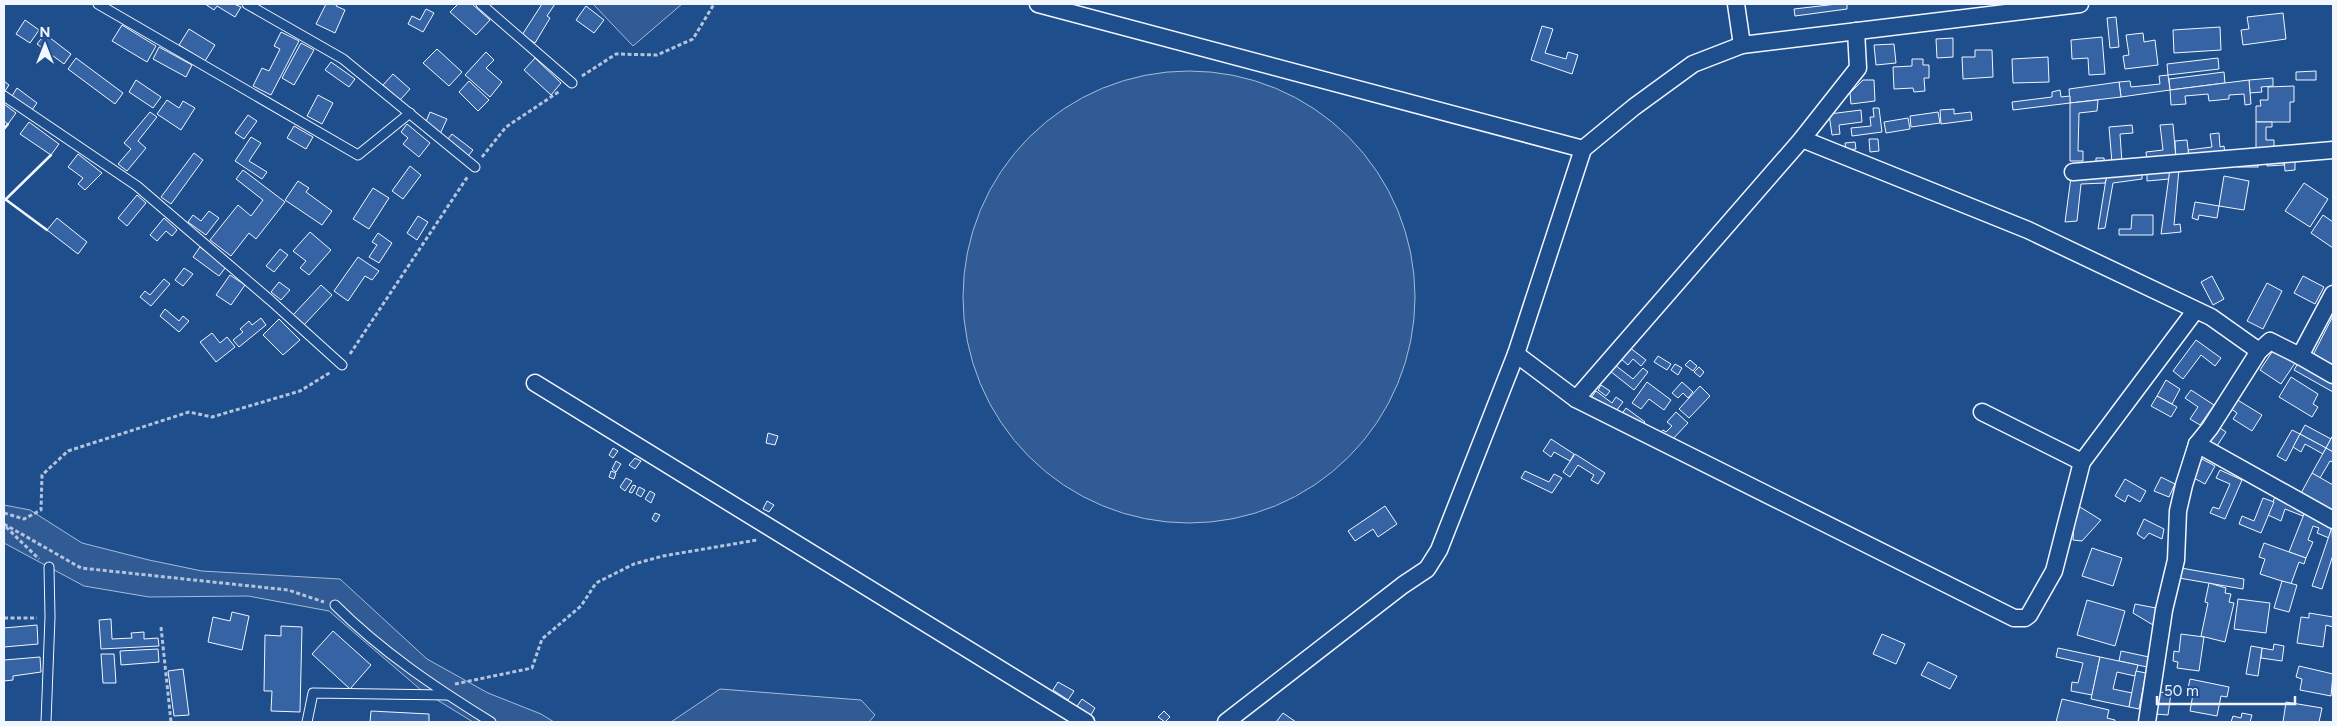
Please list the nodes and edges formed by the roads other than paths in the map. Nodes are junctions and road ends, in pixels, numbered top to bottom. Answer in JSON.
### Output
{"nodes":[{"id":1,"x":98,"y":4,"type":"edge"},
{"id":2,"x":247,"y":4,"type":"edge"},
{"id":3,"x":481,"y":4,"type":"edge"},
{"id":4,"x":1038,"y":4,"type":"edge"},
{"id":5,"x":1736,"y":4,"type":"edge"},
{"id":6,"x":2080,"y":4,"type":"edge"},
{"id":7,"x":1856,"y":31,"type":"junction"},
{"id":8,"x":1742,"y":45,"type":"junction"},
{"id":9,"x":572,"y":83,"type":"road end"},
{"id":10,"x":4,"y":96,"type":"edge"},
{"id":11,"x":410,"y":113,"type":"junction"},
{"id":12,"x":1802,"y":139,"type":"junction"},
{"id":13,"x":1583,"y":149,"type":"junction"},
{"id":14,"x":2333,"y":150,"type":"edge"},
{"id":15,"x":475,"y":167,"type":"road end"},
{"id":16,"x":2074,"y":172,"type":"dead end"},
{"id":17,"x":2333,"y":294,"type":"edge"},
{"id":18,"x":2195,"y":310,"type":"junction"},
{"id":19,"x":2259,"y":351,"type":"junction"},
{"id":20,"x":1516,"y":354,"type":"junction"},
{"id":21,"x":2300,"y":356,"type":"junction"},
{"id":22,"x":342,"y":365,"type":"road end"},
{"id":23,"x":2333,"y":375,"type":"edge"},
{"id":24,"x":535,"y":383,"type":"dead end"},
{"id":25,"x":1576,"y":399,"type":"junction"},
{"id":26,"x":1982,"y":412,"type":"dead end"},
{"id":27,"x":2197,"y":444,"type":"junction"},
{"id":28,"x":2082,"y":462,"type":"junction"},
{"id":29,"x":2333,"y":520,"type":"edge"},
{"id":30,"x":49,"y":567,"type":"road end"},
{"id":31,"x":335,"y":605,"type":"road end"},
{"id":32,"x":447,"y":695,"type":"junction"},
{"id":33,"x":46,"y":722,"type":"edge"},
{"id":34,"x":307,"y":722,"type":"edge"},
{"id":35,"x":491,"y":722,"type":"edge"},
{"id":36,"x":1086,"y":722,"type":"edge"},
{"id":37,"x":1226,"y":722,"type":"edge"},
{"id":38,"x":2147,"y":722,"type":"edge"}],
"edges":[{"from":1,"to":11,"type":"lane"},
{"from":2,"to":11,"type":"lane"},
{"from":3,"to":9,"type":"lane"},
{"from":4,"to":13,"type":"street"},
{"from":5,"to":8,"type":"street"},
{"from":6,"to":7,"type":"street"},
{"from":7,"to":8,"type":"street"},
{"from":7,"to":12,"type":"street"},
{"from":8,"to":13,"type":"street"},
{"from":10,"to":22,"type":"lane"},
{"from":11,"to":15,"type":"lane"},
{"from":12,"to":18,"type":"street"},
{"from":12,"to":25,"type":"street"},
{"from":13,"to":20,"type":"street"},
{"from":14,"to":16,"type":"street"},
{"from":17,"to":21,"type":"street"},
{"from":18,"to":19,"type":"street"},
{"from":18,"to":28,"type":"street"},
{"from":19,"to":21,"type":"street"},
{"from":19,"to":27,"type":"street"},
{"from":20,"to":25,"type":"street"},
{"from":20,"to":37,"type":"street"},
{"from":21,"to":23,"type":"street"},
{"from":24,"to":36,"type":"street"},
{"from":25,"to":28,"type":"street"},
{"from":26,"to":28,"type":"street"},
{"from":27,"to":29,"type":"street"},
{"from":27,"to":38,"type":"street"},
{"from":30,"to":33,"type":"lane"},
{"from":31,"to":32,"type":"lane"},
{"from":32,"to":34,"type":"lane"},
{"from":32,"to":35,"type":"lane"}]}
